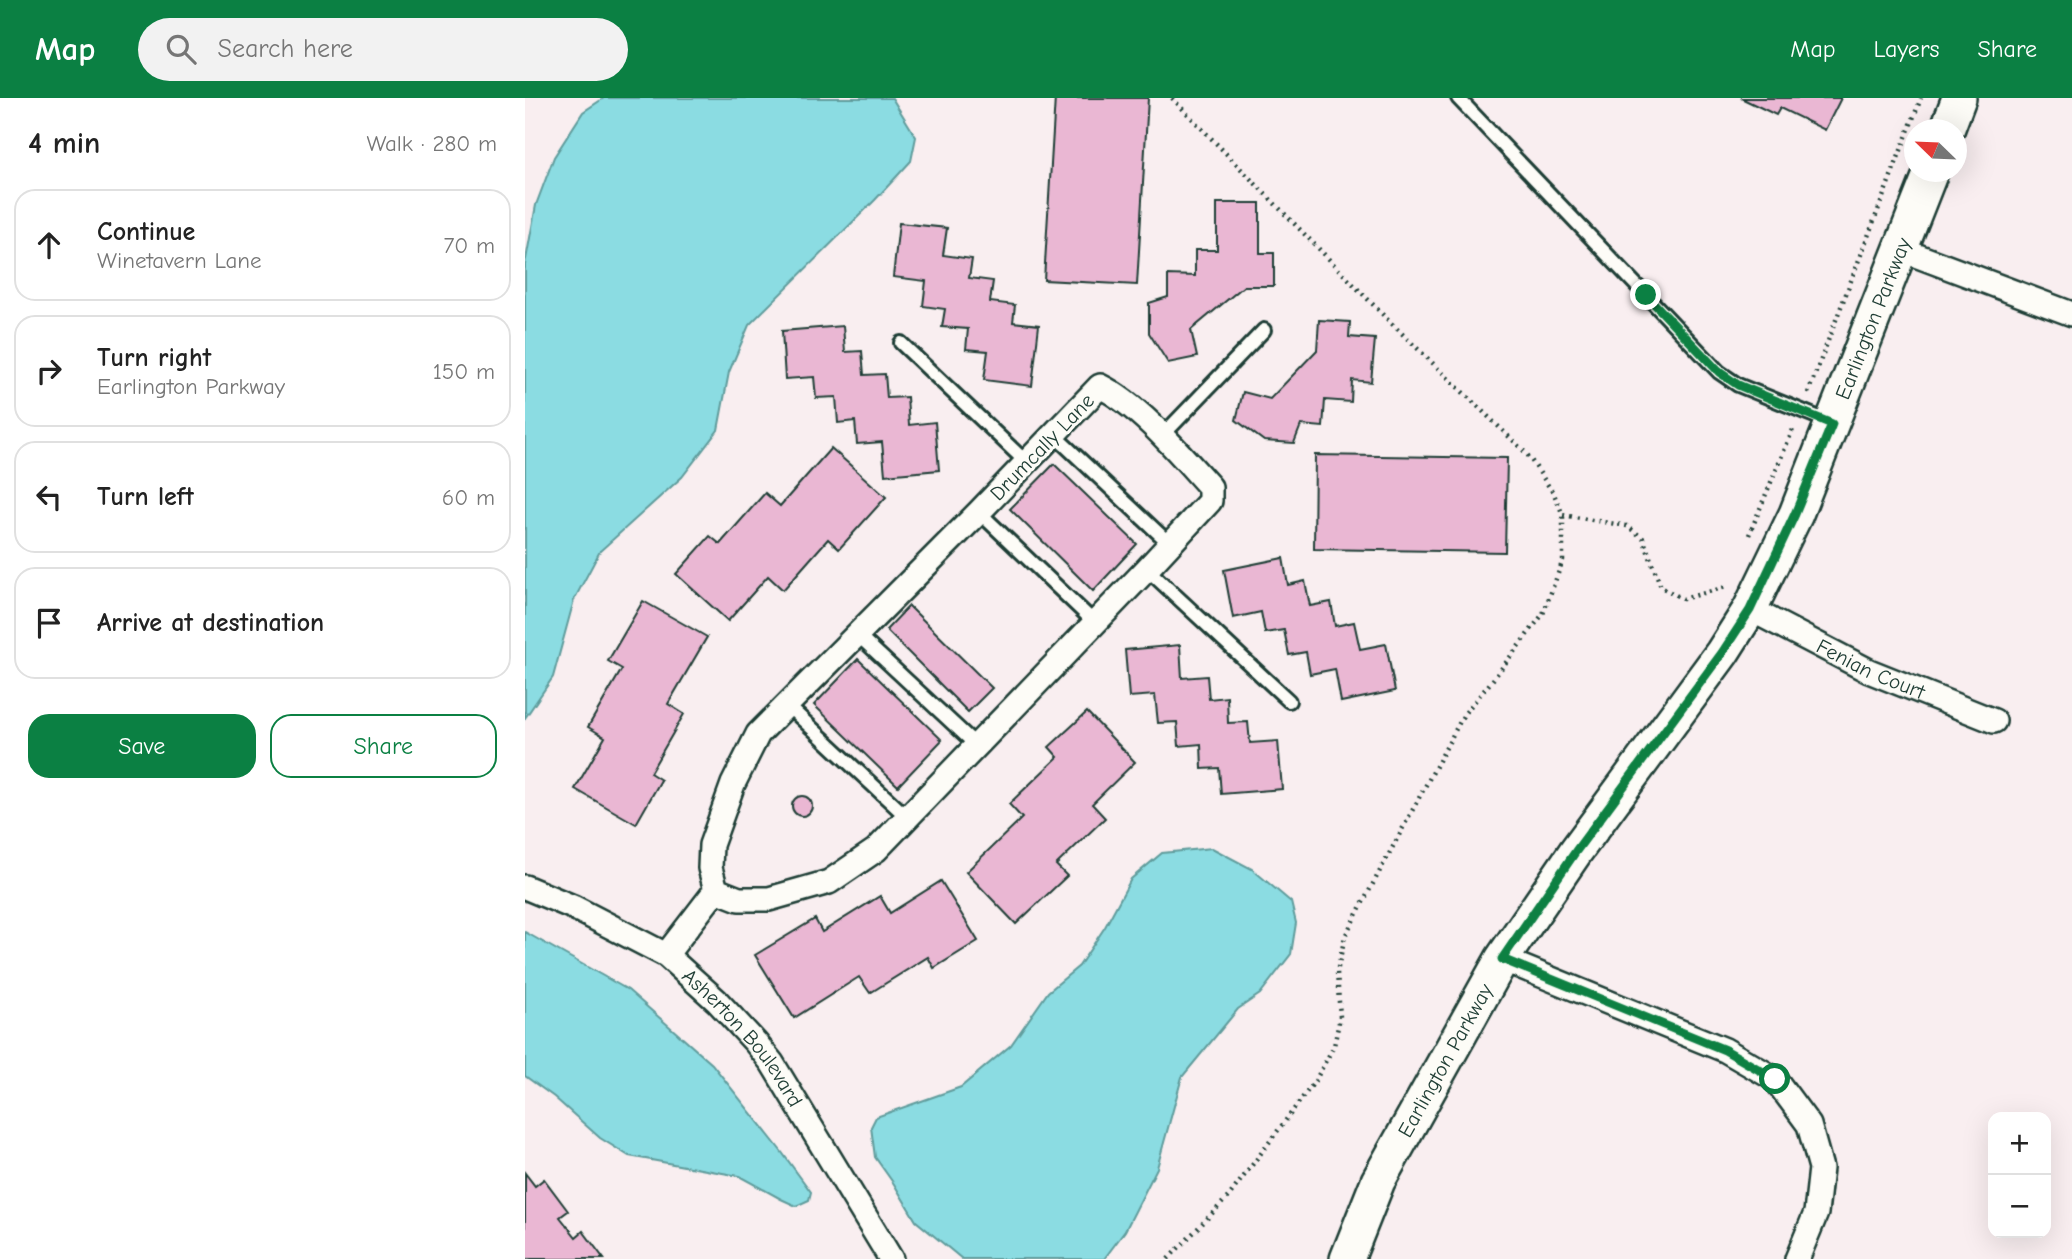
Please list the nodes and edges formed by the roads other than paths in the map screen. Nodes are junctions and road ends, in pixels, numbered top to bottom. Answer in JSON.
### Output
{"nodes":[{"id":1,"x":1458,"y":98,"type":"edge"},
{"id":2,"x":1959,"y":98,"type":"edge"},
{"id":3,"x":1951,"y":119,"type":"edge"},
{"id":4,"x":1927,"y":182,"type":"edge"},
{"id":5,"x":1902,"y":250,"type":"junction"},
{"id":6,"x":2072,"y":314,"type":"edge"},
{"id":7,"x":1264,"y":330,"type":"dead end"},
{"id":8,"x":901,"y":343,"type":"dead end"},
{"id":9,"x":1832,"y":424,"type":"junction"},
{"id":10,"x":1054,"y":435,"type":"junction"},
{"id":11,"x":1163,"y":435,"type":"junction"},
{"id":12,"x":1027,"y":463,"type":"junction"},
{"id":13,"x":979,"y":512,"type":"junction"},
{"id":14,"x":1170,"y":544,"type":"junction"},
{"id":15,"x":1147,"y":569,"type":"junction"},
{"id":16,"x":1750,"y":610,"type":"junction"},
{"id":17,"x":1095,"y":623,"type":"junction"},
{"id":18,"x":858,"y":635,"type":"junction"},
{"id":19,"x":1289,"y":701,"type":"dead end"},
{"id":20,"x":786,"y":704,"type":"junction"},
{"id":21,"x":1994,"y":721,"type":"dead end"},
{"id":22,"x":977,"y":746,"type":"junction"},
{"id":23,"x":908,"y":818,"type":"junction"},
{"id":24,"x":525,"y":887,"type":"edge"},
{"id":25,"x":716,"y":890,"type":"junction"},
{"id":26,"x":666,"y":955,"type":"junction"},
{"id":27,"x":1502,"y":959,"type":"junction"},
{"id":28,"x":891,"y":1259,"type":"edge"},
{"id":29,"x":1347,"y":1259,"type":"edge"},
{"id":30,"x":1797,"y":1259,"type":"edge"}],
"edges":[{"from":1,"to":9,"type":"lane"},
{"from":2,"to":3,"type":"street"},
{"from":4,"to":5,"type":"street","name":"Earlington Parkway"},
{"from":5,"to":6,"type":"street"},
{"from":5,"to":9,"type":"street","name":"Earlington Parkway"},
{"from":7,"to":11,"type":"lane"},
{"from":8,"to":12,"type":"lane"},
{"from":9,"to":16,"type":"street","name":"Earlington Parkway"},
{"from":10,"to":11,"type":"street","name":"Drumcally Lane"},
{"from":10,"to":12,"type":"street","name":"Drumcally Lane"},
{"from":10,"to":14,"type":"lane"},
{"from":11,"to":14,"type":"street","name":"Drumcally Lane"},
{"from":12,"to":13,"type":"street","name":"Drumcally Lane"},
{"from":13,"to":17,"type":"lane"},
{"from":13,"to":18,"type":"street","name":"Drumcally Lane"},
{"from":14,"to":15,"type":"street","name":"Drumcally Lane"},
{"from":15,"to":17,"type":"street","name":"Drumcally Lane"},
{"from":15,"to":19,"type":"lane"},
{"from":16,"to":21,"type":"street","name":"Fenian Court"},
{"from":16,"to":27,"type":"street","name":"Earlington Parkway"},
{"from":17,"to":22,"type":"street","name":"Drumcally Lane"},
{"from":18,"to":20,"type":"street","name":"Drumcally Lane"},
{"from":18,"to":22,"type":"lane"},
{"from":20,"to":23,"type":"lane"},
{"from":20,"to":25,"type":"street","name":"Drumcally Lane"},
{"from":22,"to":23,"type":"street","name":"Drumcally Lane"},
{"from":23,"to":25,"type":"street","name":"Drumcally Lane"},
{"from":24,"to":26,"type":"street","name":"Asherton Boulevard"},
{"from":25,"to":26,"type":"street"},
{"from":26,"to":28,"type":"street","name":"Asherton Boulevard"},
{"from":27,"to":29,"type":"street","name":"Earlington Parkway"},
{"from":27,"to":30,"type":"street"}]}
